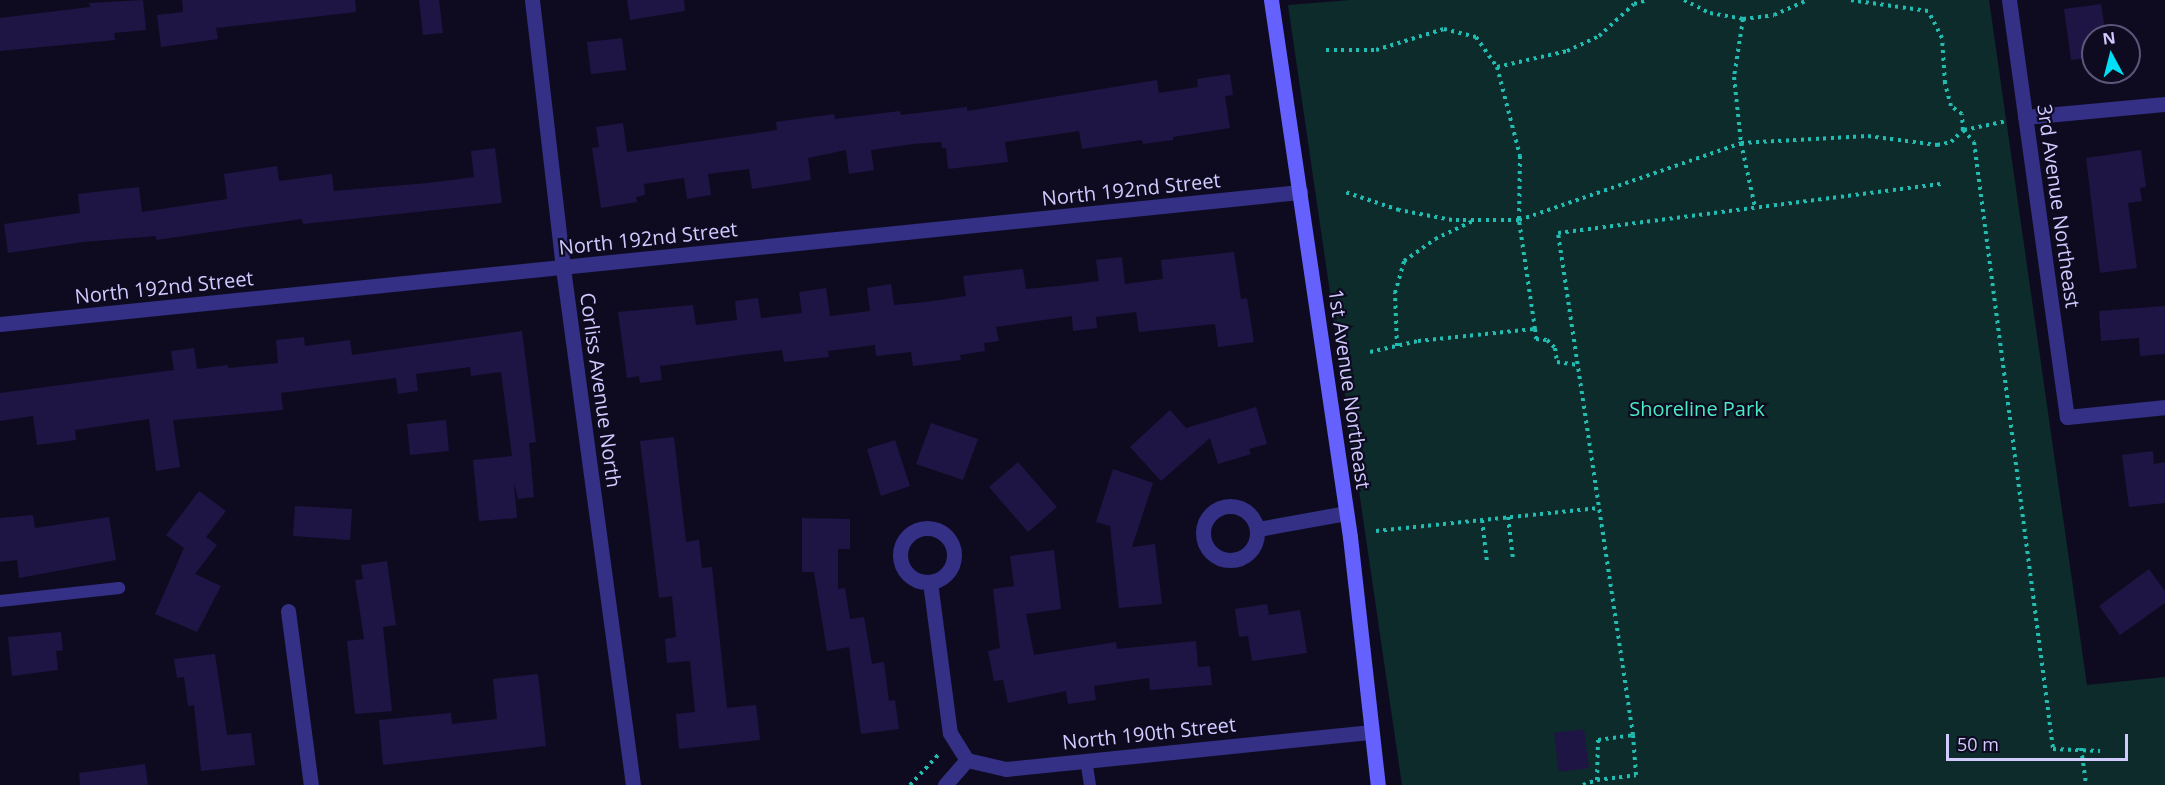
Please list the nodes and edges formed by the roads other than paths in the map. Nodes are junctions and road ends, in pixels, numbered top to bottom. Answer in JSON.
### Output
{"nodes":[{"id":1,"x":532,"y":0,"type":"edge"},
{"id":2,"x":1271,"y":0,"type":"edge"},
{"id":3,"x":2009,"y":0,"type":"edge"},
{"id":4,"x":2165,"y":104,"type":"edge"},
{"id":5,"x":2025,"y":117,"type":"junction"},
{"id":6,"x":1300,"y":192,"type":"junction"},
{"id":7,"x":563,"y":268,"type":"junction"},
{"id":8,"x":0,"y":324,"type":"edge"},
{"id":9,"x":2165,"y":407,"type":"edge"},
{"id":10,"x":1346,"y":513,"type":"junction"},
{"id":11,"x":1257,"y":528,"type":"dead end"},
{"id":12,"x":930,"y":582,"type":"dead end"},
{"id":13,"x":119,"y":588,"type":"dead end"},
{"id":14,"x":0,"y":601,"type":"edge"},
{"id":15,"x":288,"y":611,"type":"dead end"},
{"id":16,"x":1370,"y":732,"type":"junction"},
{"id":17,"x":967,"y":760,"type":"junction"},
{"id":18,"x":1086,"y":760,"type":"junction"},
{"id":19,"x":311,"y":785,"type":"edge"},
{"id":20,"x":633,"y":785,"type":"edge"},
{"id":21,"x":945,"y":785,"type":"edge"},
{"id":22,"x":1090,"y":785,"type":"edge"},
{"id":23,"x":1378,"y":785,"type":"edge"}],
"edges":[{"from":1,"to":7,"type":"street","name":"Corliss Avenue North"},
{"from":2,"to":6,"type":"street","name":"1st Avenue Northeast"},
{"from":3,"to":5,"type":"street","name":"3rd Avenue Northeast"},
{"from":4,"to":5,"type":"street"},
{"from":5,"to":9,"type":"street","name":"3rd Avenue Northeast"},
{"from":6,"to":7,"type":"street","name":"North 192nd Street"},
{"from":6,"to":10,"type":"street","name":"1st Avenue Northeast"},
{"from":7,"to":8,"type":"street","name":"North 192nd Street"},
{"from":7,"to":20,"type":"street","name":"Corliss Avenue North"},
{"from":10,"to":11,"type":"street"},
{"from":10,"to":16,"type":"street","name":"1st Avenue Northeast"},
{"from":12,"to":17,"type":"street"},
{"from":13,"to":14,"type":"lane"},
{"from":15,"to":19,"type":"street"},
{"from":16,"to":18,"type":"street","name":"North 190th Street"},
{"from":16,"to":23,"type":"street","name":"1st Avenue Northeast"},
{"from":17,"to":18,"type":"street","name":"North 190th Street"},
{"from":17,"to":21,"type":"street"},
{"from":18,"to":22,"type":"lane"}]}
